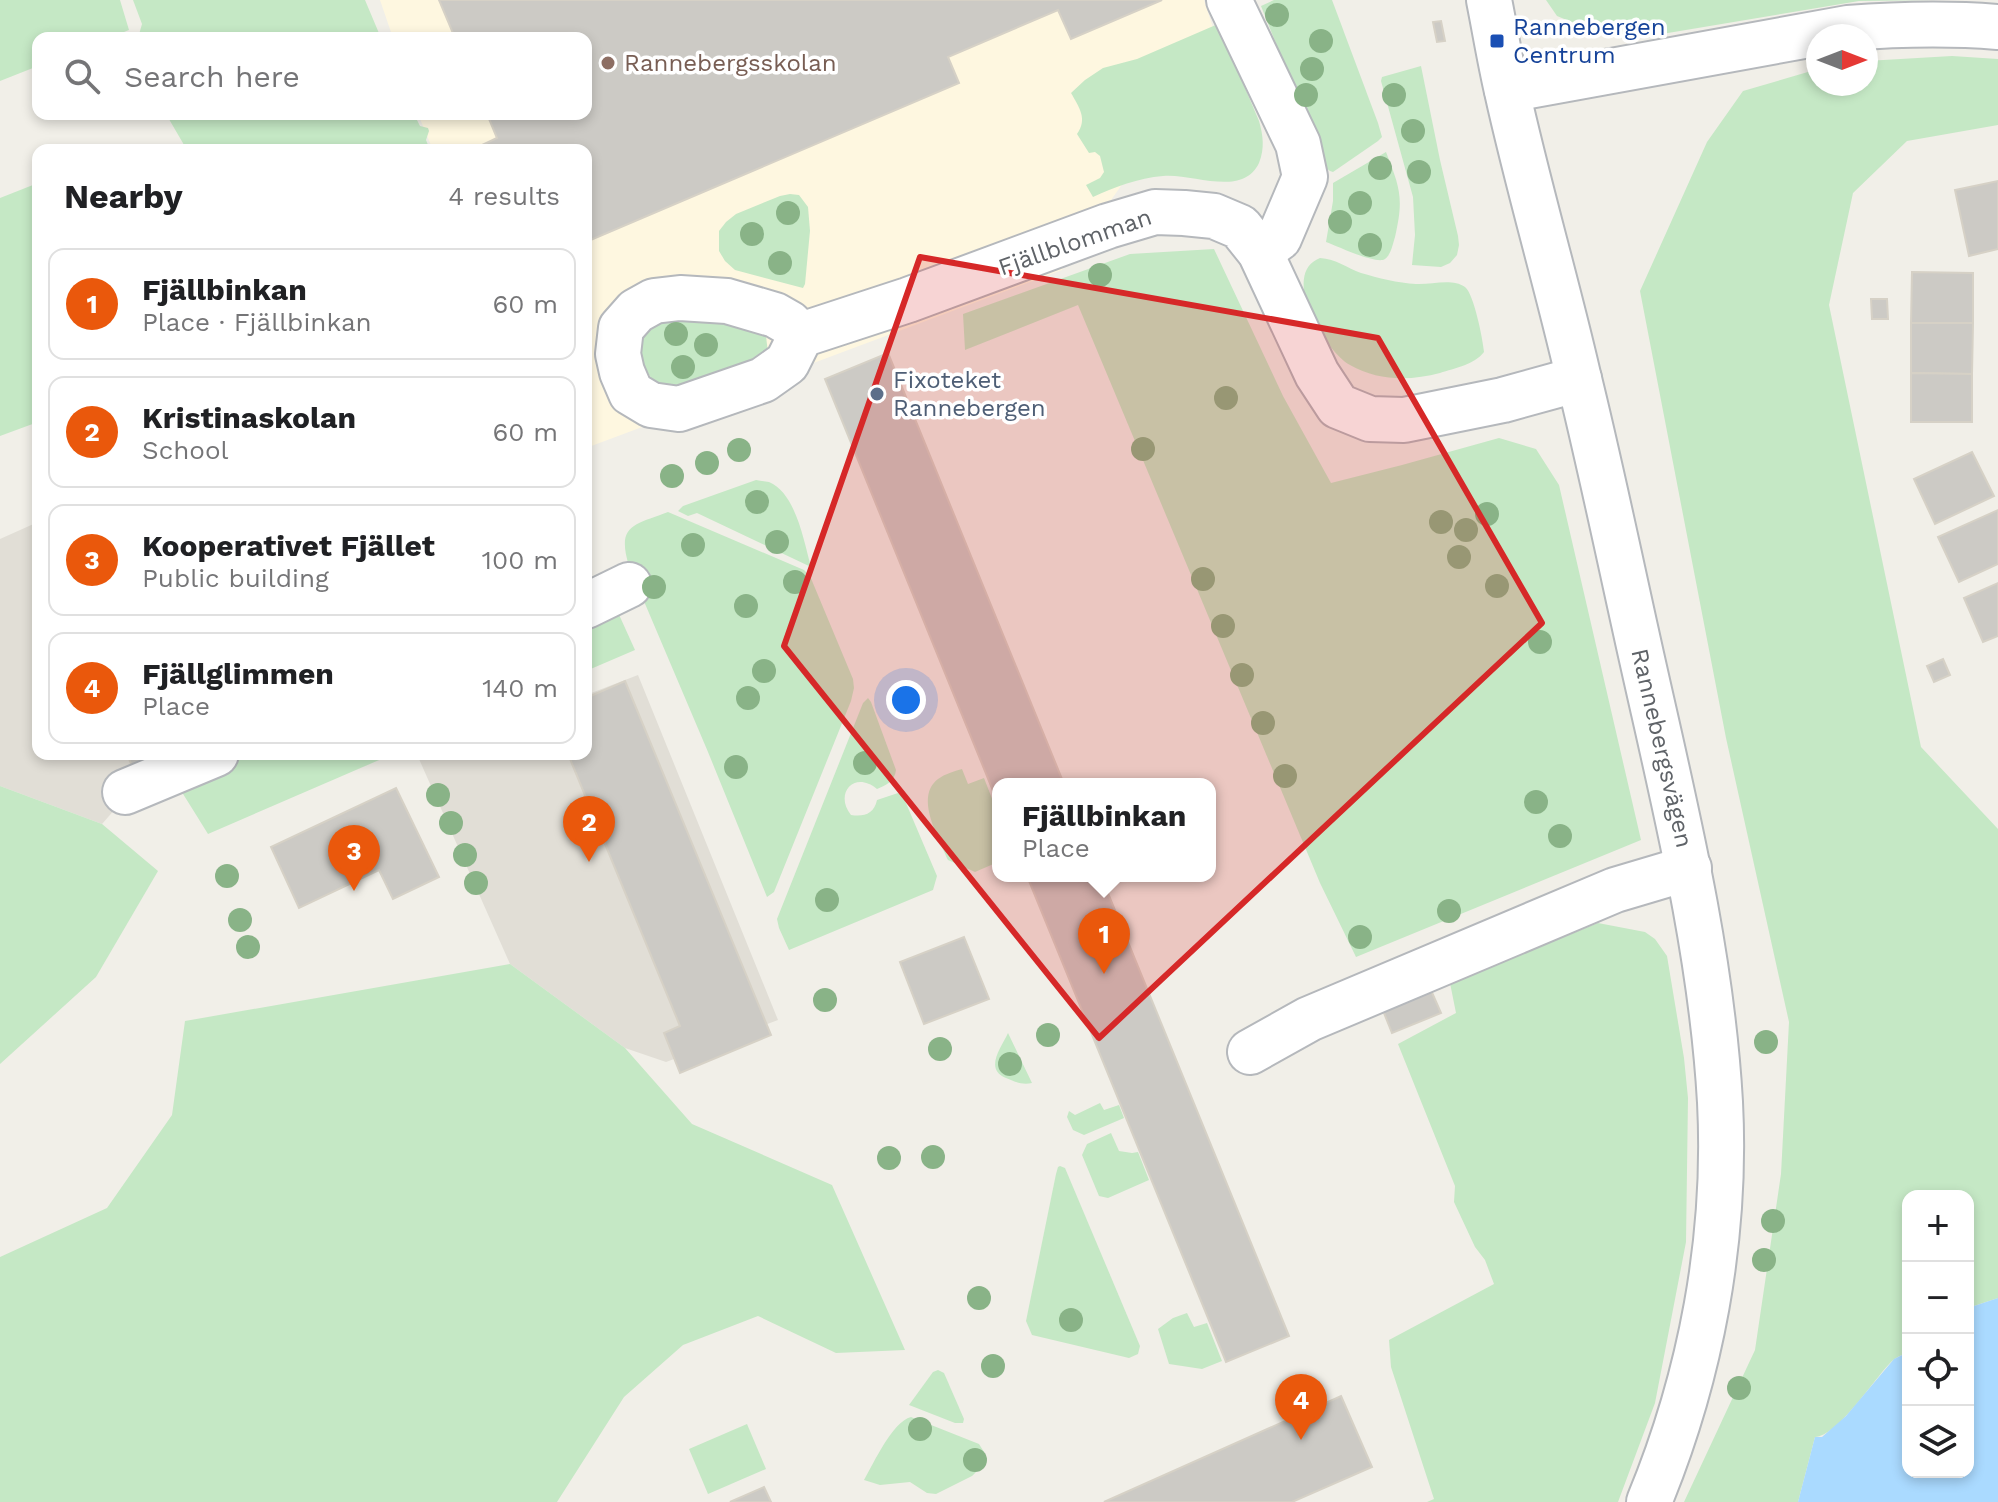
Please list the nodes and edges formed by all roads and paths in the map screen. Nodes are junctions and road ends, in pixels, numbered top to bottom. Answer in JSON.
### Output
{"nodes":[{"id":1,"x":1229,"y":0,"type":"edge"},
{"id":2,"x":1489,"y":0,"type":"edge"},
{"id":3,"x":1998,"y":27,"type":"edge"},
{"id":4,"x":1507,"y":90,"type":"junction"},
{"id":5,"x":1260,"y":252,"type":"junction"},
{"id":6,"x":801,"y":335,"type":"dead end"},
{"id":7,"x":1579,"y":379,"type":"junction"},
{"id":8,"x":629,"y":585,"type":"dead end"},
{"id":9,"x":592,"y":603,"type":"edge"},
{"id":10,"x":202,"y":760,"type":"edge"},
{"id":11,"x":125,"y":792,"type":"dead end"},
{"id":12,"x":1689,"y":868,"type":"junction"},
{"id":13,"x":1250,"y":1052,"type":"dead end"},
{"id":14,"x":1649,"y":1502,"type":"edge"}],
"edges":[{"from":1,"to":5,"type":"street"},
{"from":2,"to":4,"type":"street","name":"Rannebergsvägen"},
{"from":3,"to":4,"type":"street"},
{"from":4,"to":7,"type":"street","name":"Rannebergsvägen"},
{"from":5,"to":6,"type":"street","name":"Fjällblomman"},
{"from":5,"to":7,"type":"street","name":"Fjällblomman"},
{"from":7,"to":12,"type":"street","name":"Rannebergsvägen"},
{"from":8,"to":9,"type":"street"},
{"from":10,"to":11,"type":"street"},
{"from":12,"to":13,"type":"street"},
{"from":12,"to":14,"type":"street","name":"Rannebergsvägen"}]}
